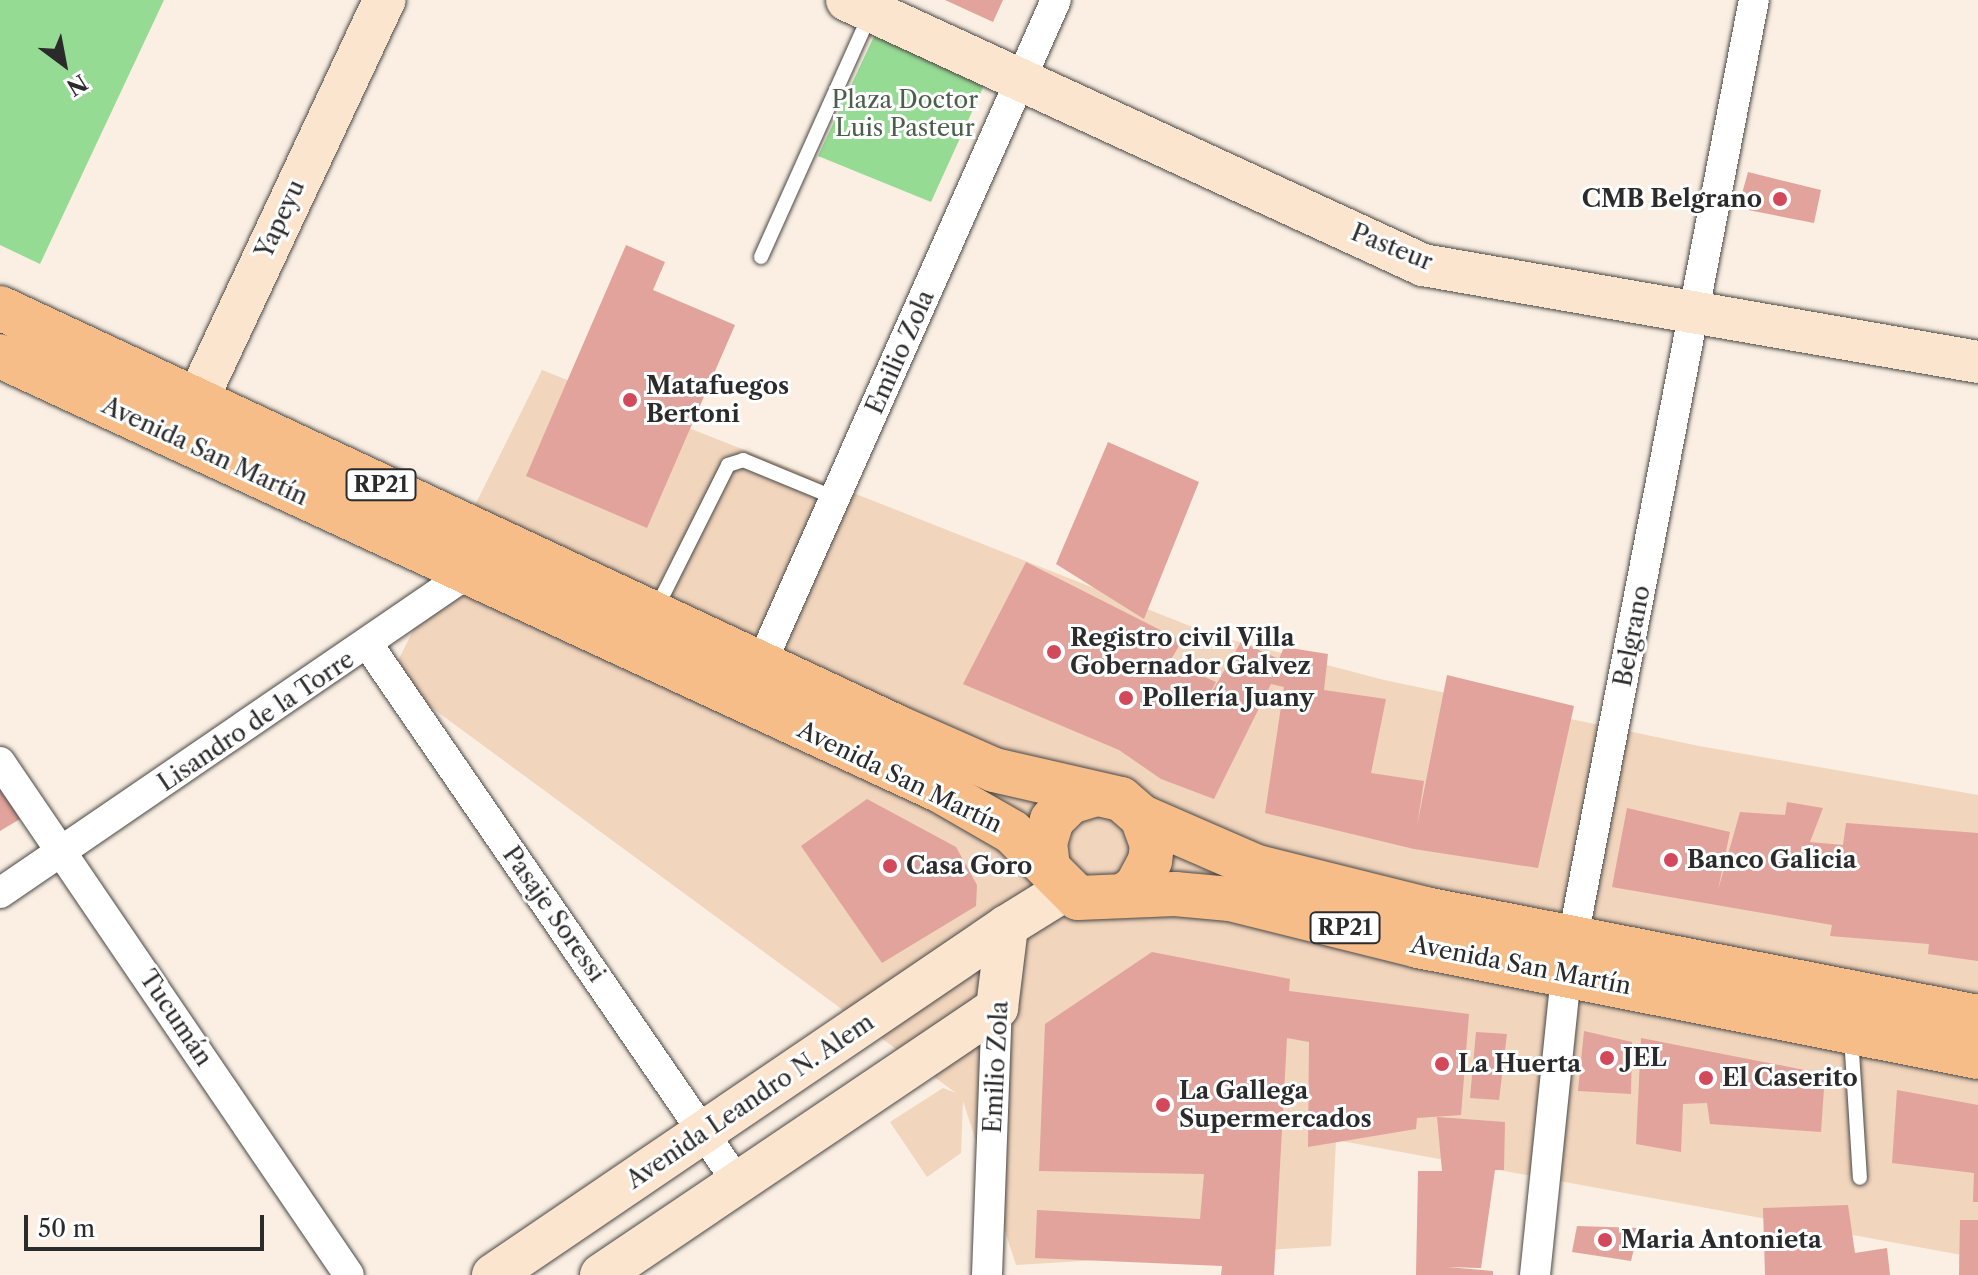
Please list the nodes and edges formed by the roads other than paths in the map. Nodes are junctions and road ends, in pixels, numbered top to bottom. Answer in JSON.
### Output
{"nodes":[{"id":1,"x":384,"y":0,"type":"edge"},
{"id":2,"x":1056,"y":0,"type":"edge"},
{"id":3,"x":1754,"y":0,"type":"edge"},
{"id":4,"x":859,"y":6,"type":"edge"},
{"id":5,"x":1022,"y":80,"type":"junction"},
{"id":6,"x":761,"y":257,"type":"dead end"},
{"id":7,"x":0,"y":308,"type":"edge"},
{"id":8,"x":1695,"y":309,"type":"junction"},
{"id":9,"x":0,"y":356,"type":"edge"},
{"id":10,"x":1978,"y":362,"type":"edge"},
{"id":11,"x":196,"y":399,"type":"junction"},
{"id":12,"x":179,"y":439,"type":"junction"},
{"id":13,"x":835,"y":498,"type":"junction"},
{"id":14,"x":506,"y":543,"type":"junction"},
{"id":15,"x":469,"y":574,"type":"junction"},
{"id":16,"x":655,"y":612,"type":"junction"},
{"id":17,"x":369,"y":646,"type":"junction"},
{"id":18,"x":762,"y":661,"type":"junction"},
{"id":19,"x":745,"y":703,"type":"junction"},
{"id":20,"x":0,"y":762,"type":"edge"},
{"id":21,"x":1093,"y":795,"type":"junction"},
{"id":22,"x":1142,"y":817,"type":"junction"},
{"id":23,"x":63,"y":851,"type":"junction"},
{"id":24,"x":1056,"y":879,"type":"junction"},
{"id":25,"x":0,"y":893,"type":"edge"},
{"id":26,"x":1123,"y":896,"type":"junction"},
{"id":27,"x":1007,"y":926,"type":"junction"},
{"id":28,"x":1570,"y":955,"type":"junction"},
{"id":29,"x":997,"y":1008,"type":"junction"},
{"id":30,"x":1978,"y":1017,"type":"edge"},
{"id":31,"x":1851,"y":1031,"type":"junction"},
{"id":32,"x":1978,"y":1057,"type":"edge"},
{"id":33,"x":704,"y":1132,"type":"junction"},
{"id":34,"x":1860,"y":1178,"type":"dead end"},
{"id":35,"x":738,"y":1183,"type":"junction"},
{"id":36,"x":349,"y":1275,"type":"edge"},
{"id":37,"x":493,"y":1275,"type":"edge"},
{"id":38,"x":601,"y":1275,"type":"edge"},
{"id":39,"x":987,"y":1275,"type":"edge"},
{"id":40,"x":1535,"y":1275,"type":"edge"}],
"edges":[{"from":1,"to":11,"type":"street","name":"Yapeyu"},
{"from":2,"to":5,"type":"street","name":"Emilio Zola"},
{"from":3,"to":8,"type":"street","name":"Belgrano"},
{"from":4,"to":5,"type":"street","name":"Pasteur"},
{"from":4,"to":6,"type":"lane"},
{"from":5,"to":8,"type":"street","name":"Pasteur"},
{"from":5,"to":13,"type":"street","name":"Emilio Zola"},
{"from":7,"to":11,"type":"main road","name":"Avenida San Martín","number":"RP21"},
{"from":8,"to":10,"type":"street","name":"Pasteur"},
{"from":8,"to":28,"type":"street","name":"Belgrano"},
{"from":9,"to":12,"type":"main road","name":"Avenida San Martín","number":"RP21"},
{"from":11,"to":12,"type":"street","name":"Yapeyu"},
{"from":11,"to":14,"type":"main road","name":"Avenida San Martín","number":"RP21"},
{"from":12,"to":15,"type":"main road","name":"Avenida San Martín","number":"RP21"},
{"from":13,"to":16,"type":"lane"},
{"from":13,"to":18,"type":"street","name":"Emilio Zola"},
{"from":14,"to":15,"type":"street","name":"Lisandro de la Torre"},
{"from":14,"to":16,"type":"main road","name":"Avenida San Martín","number":"RP21"},
{"from":15,"to":17,"type":"street","name":"Lisandro de la Torre"},
{"from":15,"to":19,"type":"main road","name":"Avenida San Martín","number":"RP21"},
{"from":16,"to":18,"type":"main road","name":"Avenida San Martín","number":"RP21"},
{"from":17,"to":23,"type":"street","name":"Lisandro de la Torre"},
{"from":17,"to":33,"type":"street","name":"Pasaje Soressi"},
{"from":18,"to":19,"type":"street","name":"Emilio Zola"},
{"from":18,"to":21,"type":"main road","name":"Avenida San Martín","number":"RP21"},
{"from":19,"to":24,"type":"main road","name":"Avenida San Martín","number":"RP21"},
{"from":20,"to":23,"type":"street","name":"Tucumán"},
{"from":21,"to":22,"type":"main road","name":"Avenida San Martín","number":"RP21"},
{"from":21,"to":24,"type":"main road"},
{"from":22,"to":26,"type":"main road"},
{"from":22,"to":28,"type":"main road","name":"Avenida San Martín","number":"RP21"},
{"from":23,"to":25,"type":"street","name":"Lisandro de la Torre"},
{"from":23,"to":36,"type":"street","name":"Tucumán"},
{"from":24,"to":26,"type":"main road","name":"Avenida San Martín","number":"RP21"},
{"from":24,"to":27,"type":"street"},
{"from":26,"to":28,"type":"main road","name":"Avenida San Martín","number":"RP21"},
{"from":27,"to":29,"type":"street","name":"Emilio Zola"},
{"from":27,"to":33,"type":"street","name":"Avenida Leandro N. Alem"},
{"from":28,"to":30,"type":"main road","name":"Avenida San Martín","number":"RP21"},
{"from":28,"to":31,"type":"main road","name":"Avenida San Martín","number":"RP21"},
{"from":28,"to":40,"type":"street","name":"Belgrano"},
{"from":29,"to":35,"type":"street"},
{"from":29,"to":39,"type":"street","name":"Emilio Zola"},
{"from":31,"to":32,"type":"main road","name":"Avenida San Martín","number":"RP21"},
{"from":31,"to":34,"type":"lane"},
{"from":33,"to":35,"type":"street","name":"Pasaje Soressi"},
{"from":33,"to":37,"type":"street","name":"Avenida Leandro N. Alem"},
{"from":35,"to":38,"type":"street"}]}
